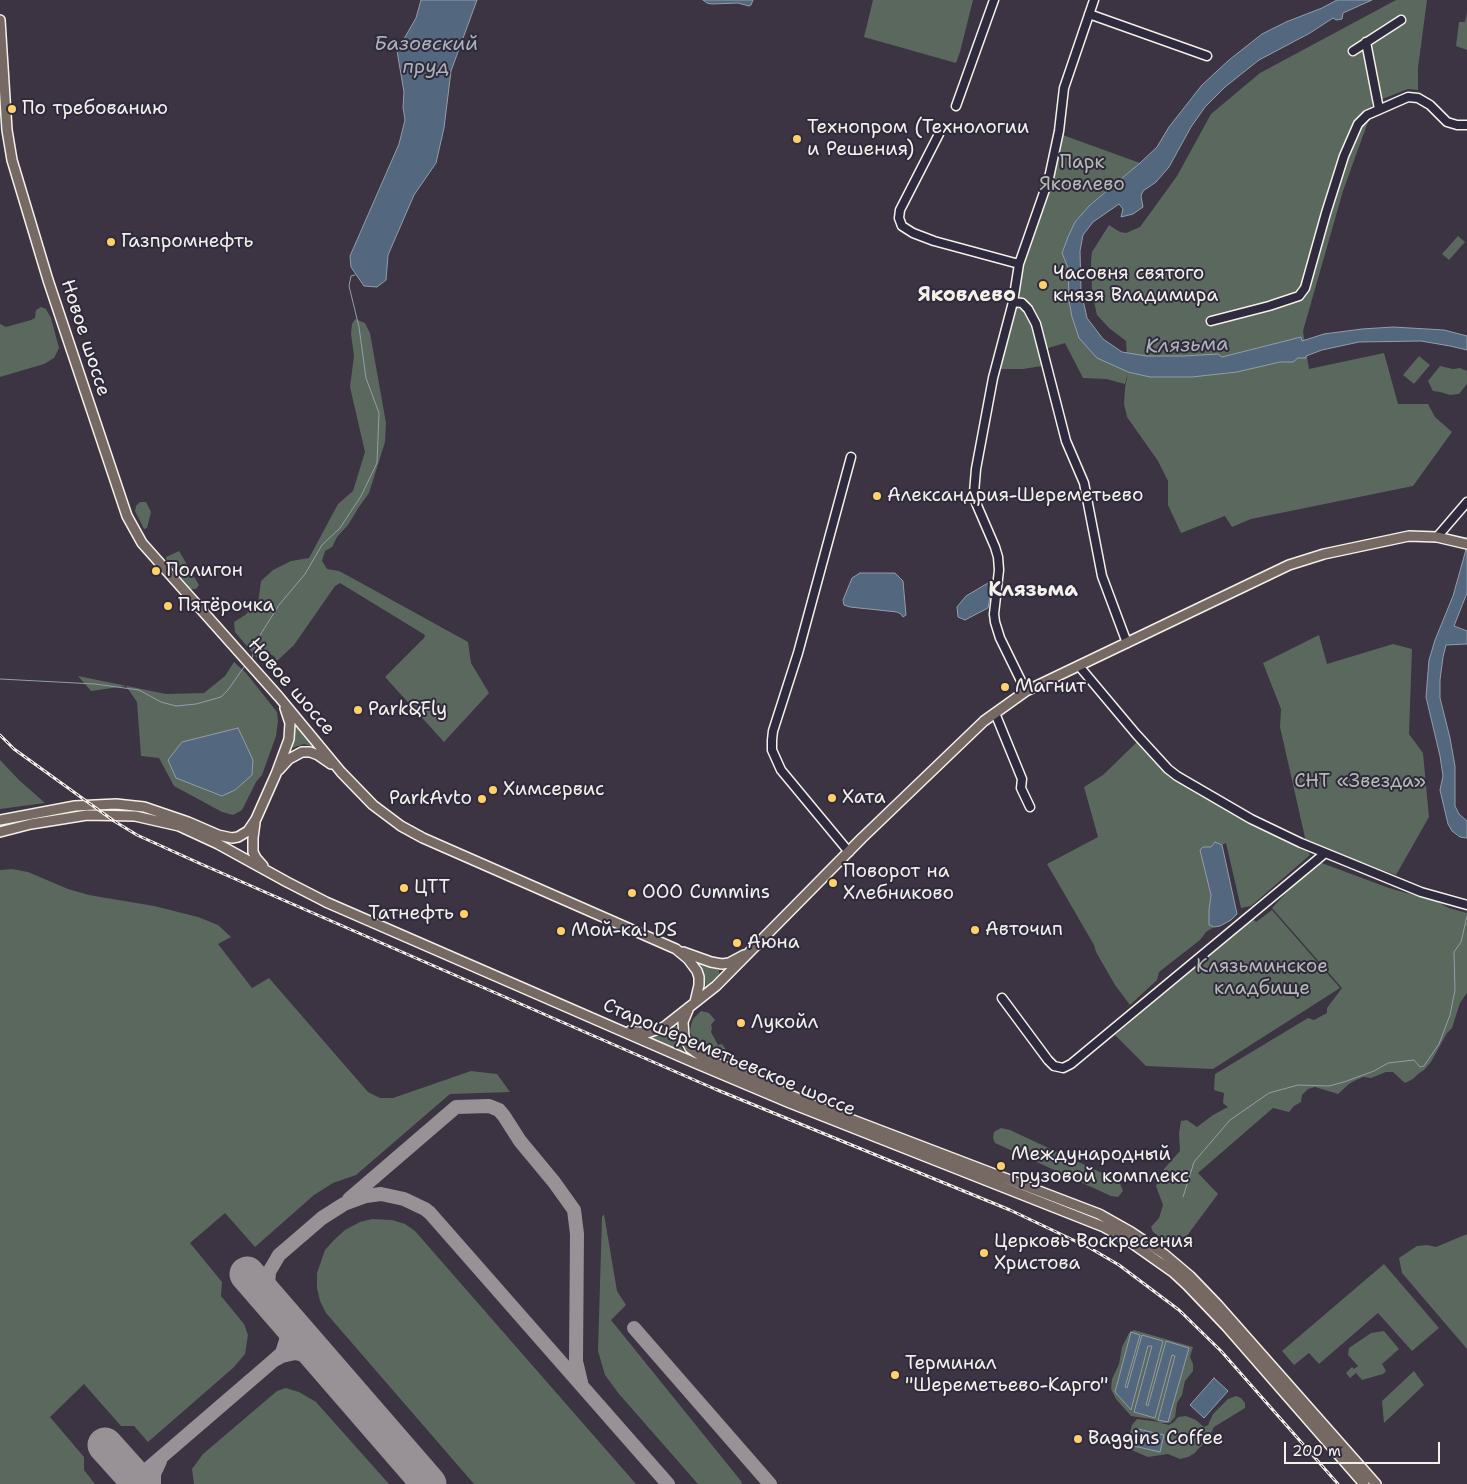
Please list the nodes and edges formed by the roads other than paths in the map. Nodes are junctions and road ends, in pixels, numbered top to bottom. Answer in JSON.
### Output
{"nodes":[{"id":1,"x":994,"y":0,"type":"edge"},
{"id":2,"x":1094,"y":0,"type":"edge"},
{"id":3,"x":1090,"y":14,"type":"junction"},
{"id":4,"x":0,"y":20,"type":"edge"},
{"id":5,"x":1401,"y":20,"type":"dead end"},
{"id":6,"x":1366,"y":42,"type":"junction"},
{"id":7,"x":1353,"y":51,"type":"dead end"},
{"id":8,"x":1207,"y":56,"type":"dead end"},
{"id":9,"x":956,"y":106,"type":"dead end"},
{"id":10,"x":1379,"y":109,"type":"junction"},
{"id":11,"x":1467,"y":125,"type":"edge"},
{"id":12,"x":939,"y":134,"type":"dead end"},
{"id":13,"x":1020,"y":264,"type":"junction"},
{"id":14,"x":1013,"y":302,"type":"junction"},
{"id":15,"x":1211,"y":321,"type":"dead end"},
{"id":16,"x":851,"y":457,"type":"dead end"},
{"id":17,"x":1467,"y":502,"type":"edge"},
{"id":18,"x":1436,"y":537,"type":"junction"},
{"id":19,"x":1467,"y":544,"type":"edge"},
{"id":20,"x":1127,"y":643,"type":"junction"},
{"id":21,"x":1078,"y":666,"type":"junction"},
{"id":22,"x":1026,"y":691,"type":"junction"},
{"id":23,"x":279,"y":697,"type":"junction"},
{"id":24,"x":995,"y":713,"type":"junction"},
{"id":25,"x":341,"y":772,"type":"junction"},
{"id":26,"x":276,"y":774,"type":"junction"},
{"id":27,"x":1030,"y":807,"type":"dead end"},
{"id":28,"x":256,"y":819,"type":"junction"},
{"id":29,"x":0,"y":820,"type":"edge"},
{"id":30,"x":0,"y":832,"type":"edge"},
{"id":31,"x":849,"y":852,"type":"junction"},
{"id":32,"x":1324,"y":854,"type":"junction"},
{"id":33,"x":273,"y":874,"type":"junction"},
{"id":34,"x":1467,"y":905,"type":"edge"},
{"id":35,"x":676,"y":949,"type":"junction"},
{"id":36,"x":748,"y":954,"type":"junction"},
{"id":37,"x":1002,"y":998,"type":"dead end"},
{"id":38,"x":692,"y":1005,"type":"junction"},
{"id":39,"x":612,"y":1027,"type":"junction"},
{"id":40,"x":1364,"y":1484,"type":"edge"},
{"id":41,"x":1376,"y":1484,"type":"edge"}],
"edges":[{"from":1,"to":9,"type":"street"},
{"from":2,"to":3,"type":"street"},
{"from":3,"to":8,"type":"street"},
{"from":3,"to":13,"type":"street"},
{"from":4,"to":23,"type":"main road","name":"Новое шоссе"},
{"from":5,"to":6,"type":"street"},
{"from":6,"to":7,"type":"street"},
{"from":6,"to":10,"type":"street"},
{"from":10,"to":11,"type":"street"},
{"from":10,"to":15,"type":"street"},
{"from":12,"to":13,"type":"street"},
{"from":13,"to":14,"type":"street"},
{"from":14,"to":20,"type":"street"},
{"from":14,"to":22,"type":"street"},
{"from":16,"to":31,"type":"street"},
{"from":17,"to":18,"type":"street"},
{"from":18,"to":19,"type":"main road"},
{"from":18,"to":20,"type":"main road"},
{"from":20,"to":21,"type":"main road"},
{"from":21,"to":22,"type":"main road"},
{"from":21,"to":32,"type":"street"},
{"from":22,"to":24,"type":"main road"},
{"from":23,"to":25,"type":"main road","name":"Новое шоссе"},
{"from":23,"to":26,"type":"main road"},
{"from":24,"to":27,"type":"street"},
{"from":24,"to":31,"type":"main road"},
{"from":25,"to":26,"type":"main road"},
{"from":25,"to":35,"type":"main road","name":"Новое шоссе"},
{"from":26,"to":28,"type":"main road"},
{"from":28,"to":29,"type":"main road"},
{"from":28,"to":33,"type":"main road"},
{"from":30,"to":33,"type":"main road","name":"Старошереметьевское шоссе"},
{"from":31,"to":36,"type":"main road"},
{"from":32,"to":34,"type":"street"},
{"from":32,"to":37,"type":"street"},
{"from":33,"to":39,"type":"main road","name":"Старошереметьевское шоссе"},
{"from":35,"to":36,"type":"main road"},
{"from":35,"to":38,"type":"main road","name":"Новое шоссе"},
{"from":36,"to":38,"type":"main road"},
{"from":38,"to":39,"type":"main road"},
{"from":38,"to":41,"type":"main road","name":"Старошереметьевское шоссе"},
{"from":39,"to":40,"type":"main road","name":"Старошереметьевское шоссе"}]}
